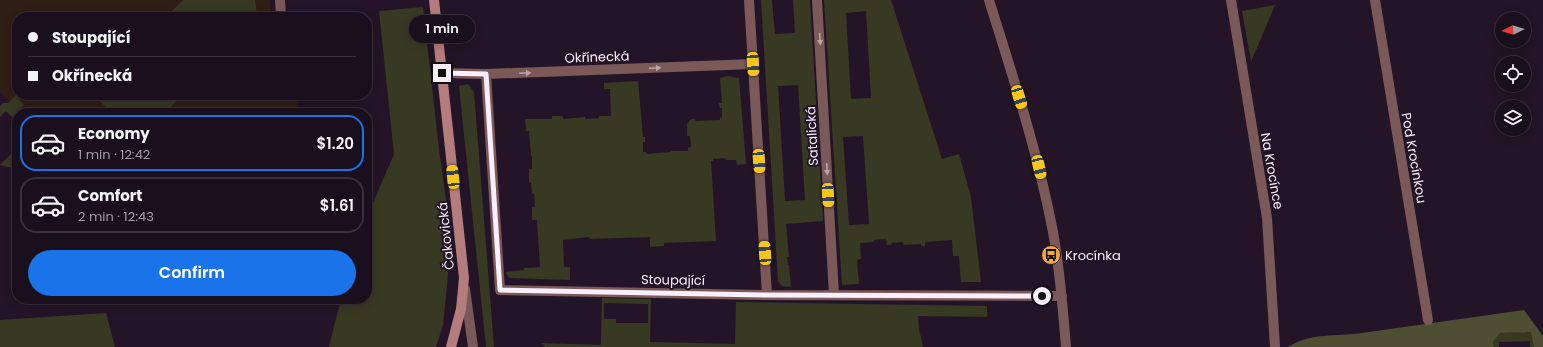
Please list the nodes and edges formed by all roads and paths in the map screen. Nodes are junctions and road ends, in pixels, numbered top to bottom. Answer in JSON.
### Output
{"nodes":[{"id":1,"x":280,"y":0,"type":"edge"},
{"id":2,"x":434,"y":0,"type":"edge"},
{"id":3,"x":749,"y":0,"type":"edge"},
{"id":4,"x":817,"y":0,"type":"edge"},
{"id":5,"x":989,"y":0,"type":"edge"},
{"id":6,"x":1231,"y":0,"type":"edge"},
{"id":7,"x":1375,"y":0,"type":"edge"},
{"id":8,"x":281,"y":12,"type":"edge"},
{"id":9,"x":753,"y":64,"type":"junction"},
{"id":10,"x":442,"y":73,"type":"junction"},
{"id":11,"x":486,"y":74,"type":"junction"},
{"id":12,"x":464,"y":278,"type":"junction"},
{"id":13,"x":767,"y":295,"type":"junction"},
{"id":14,"x":834,"y":295,"type":"junction"},
{"id":15,"x":1062,"y":296,"type":"junction"},
{"id":16,"x":1428,"y":320,"type":"dead end"},
{"id":17,"x":451,"y":347,"type":"edge"},
{"id":18,"x":473,"y":347,"type":"edge"},
{"id":19,"x":1066,"y":347,"type":"edge"},
{"id":20,"x":1275,"y":347,"type":"edge"}],
"edges":[{"from":1,"to":8,"type":"street"},
{"from":2,"to":10,"type":"main road","name":"Čakovická"},
{"from":3,"to":9,"type":"street"},
{"from":4,"to":14,"type":"street","name":"Satalická","one_way":true},
{"from":5,"to":15,"type":"street"},
{"from":6,"to":20,"type":"street","name":"Na Krocínce"},
{"from":7,"to":16,"type":"street","name":"Pod Krocínkou"},
{"from":11,"to":9,"type":"street","name":"Okřínecká","one_way":true},
{"from":9,"to":13,"type":"street"},
{"from":10,"to":11,"type":"street","name":"Okřínecká"},
{"from":10,"to":12,"type":"main road","name":"Čakovická"},
{"from":11,"to":13,"type":"street","name":"Stoupající"},
{"from":12,"to":17,"type":"main road","name":"Čakovická"},
{"from":12,"to":18,"type":"street","name":"Čakovická"},
{"from":13,"to":14,"type":"street","name":"Stoupající"},
{"from":14,"to":15,"type":"street","name":"Stoupající"},
{"from":15,"to":19,"type":"street"}]}
